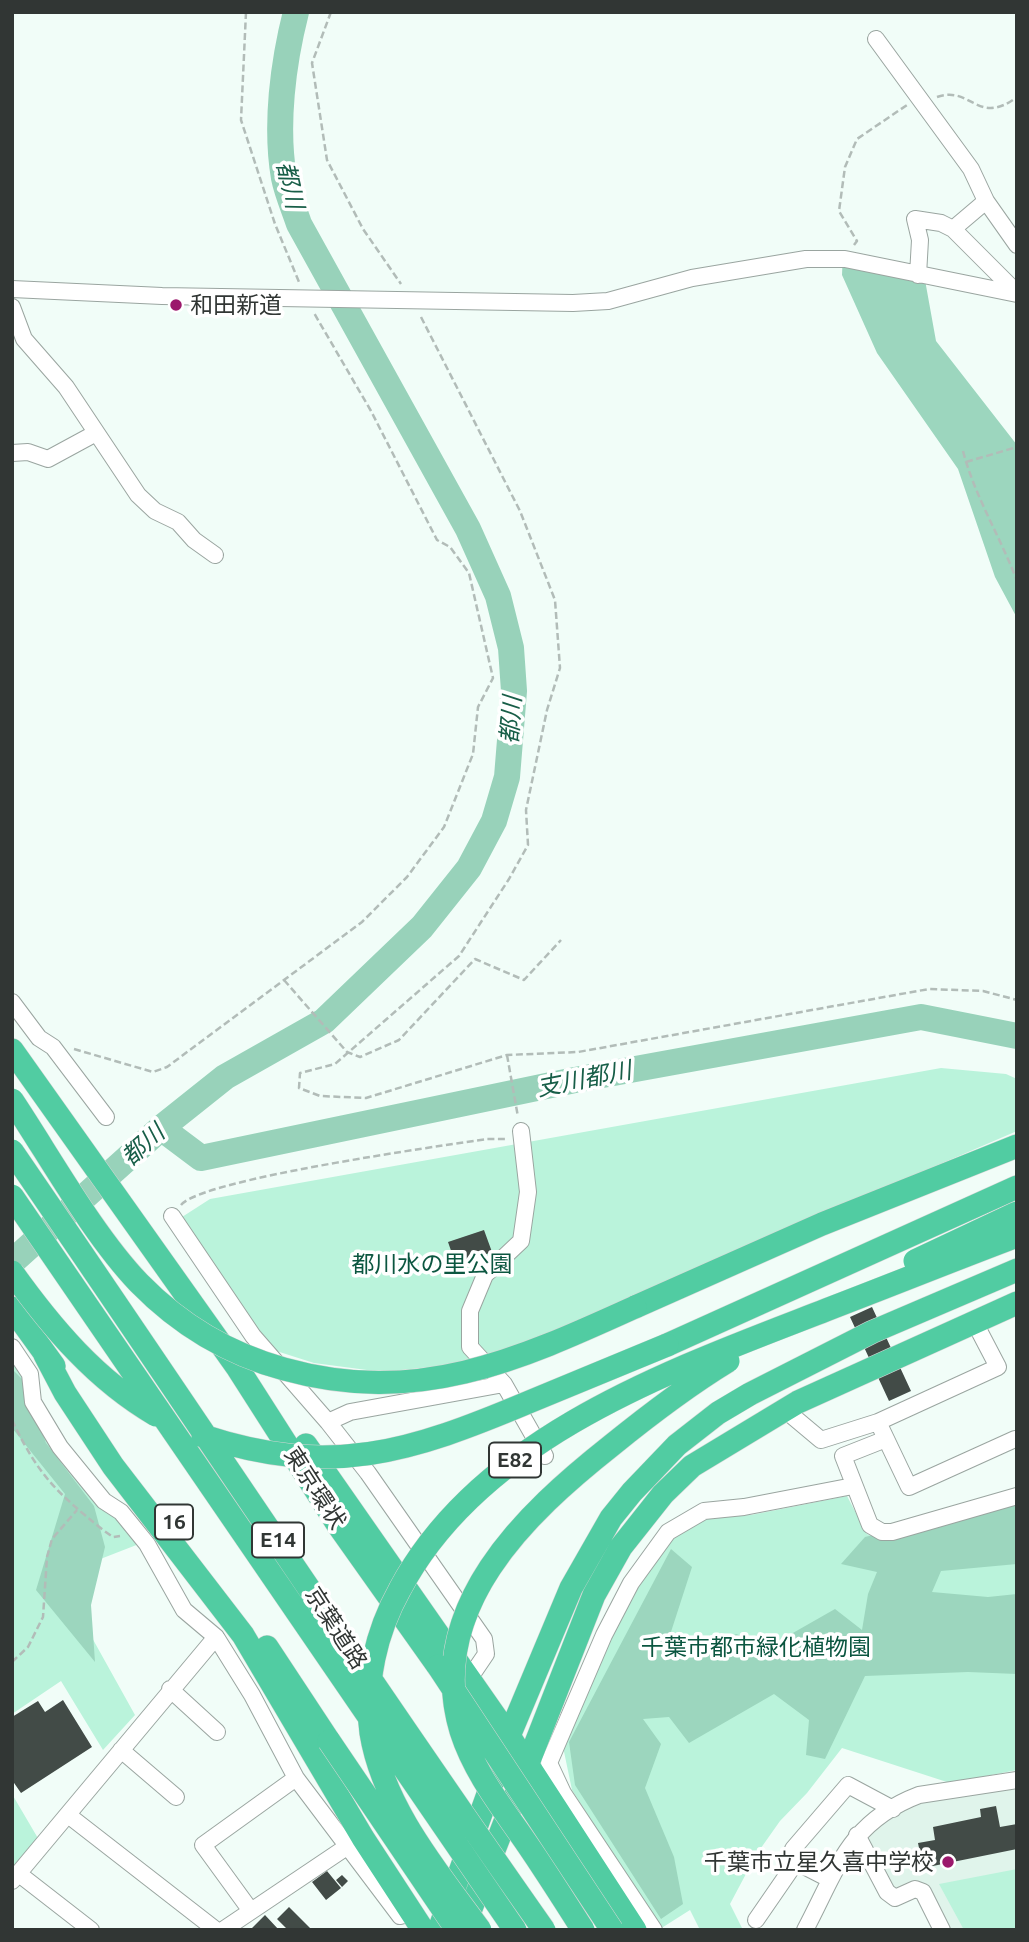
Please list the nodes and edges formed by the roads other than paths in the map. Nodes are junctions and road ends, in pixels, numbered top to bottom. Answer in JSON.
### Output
{"nodes":[{"id":1,"x":876,"y":39,"type":"dead end"},
{"id":2,"x":986,"y":201,"type":"junction"},
{"id":3,"x":953,"y":229,"type":"junction"},
{"id":4,"x":1017,"y":245,"type":"edge"},
{"id":5,"x":918,"y":275,"type":"junction"},
{"id":6,"x":12,"y":289,"type":"edge"},
{"id":7,"x":1017,"y":294,"type":"edge"},
{"id":8,"x":12,"y":307,"type":"edge"},
{"id":9,"x":96,"y":433,"type":"junction"},
{"id":10,"x":12,"y":453,"type":"edge"},
{"id":11,"x":215,"y":555,"type":"dead end"},
{"id":12,"x":12,"y":1002,"type":"edge"},
{"id":13,"x":12,"y":1049,"type":"edge"},
{"id":14,"x":12,"y":1100,"type":"edge"},
{"id":15,"x":106,"y":1117,"type":"dead end"},
{"id":16,"x":521,"y":1135,"type":"road end"},
{"id":17,"x":1017,"y":1146,"type":"edge"},
{"id":18,"x":12,"y":1151,"type":"edge"},
{"id":19,"x":1017,"y":1187,"type":"edge"},
{"id":20,"x":12,"y":1196,"type":"edge"},
{"id":21,"x":1017,"y":1213,"type":"edge"},
{"id":22,"x":172,"y":1216,"type":"road end"},
{"id":23,"x":1017,"y":1236,"type":"edge"},
{"id":24,"x":1017,"y":1270,"type":"edge"},
{"id":25,"x":12,"y":1272,"type":"edge"},
{"id":26,"x":1017,"y":1303,"type":"edge"},
{"id":27,"x":12,"y":1308,"type":"edge"},
{"id":28,"x":975,"y":1323,"type":"junction"},
{"id":29,"x":12,"y":1347,"type":"edge"},
{"id":30,"x":45,"y":1355,"type":"junction"},
{"id":31,"x":237,"y":1367,"type":"junction"},
{"id":32,"x":504,"y":1384,"type":"junction"},
{"id":33,"x":784,"y":1409,"type":"junction"},
{"id":34,"x":328,"y":1422,"type":"junction"},
{"id":35,"x":878,"y":1422,"type":"junction"},
{"id":36,"x":886,"y":1439,"type":"junction"},
{"id":37,"x":1015,"y":1439,"type":"edge"},
{"id":38,"x":545,"y":1456,"type":"dead end"},
{"id":39,"x":853,"y":1486,"type":"junction"},
{"id":40,"x":1017,"y":1496,"type":"edge"},
{"id":41,"x":216,"y":1637,"type":"junction"},
{"id":42,"x":469,"y":1679,"type":"junction"},
{"id":43,"x":170,"y":1689,"type":"junction"},
{"id":44,"x":218,"y":1732,"type":"dead end"},
{"id":45,"x":509,"y":1736,"type":"junction"},
{"id":46,"x":121,"y":1750,"type":"junction"},
{"id":47,"x":538,"y":1762,"type":"junction"},
{"id":48,"x":296,"y":1778,"type":"junction"},
{"id":49,"x":1017,"y":1780,"type":"edge"},
{"id":50,"x":176,"y":1797,"type":"dead end"},
{"id":51,"x":893,"y":1808,"type":"junction"},
{"id":52,"x":68,"y":1815,"type":"junction"},
{"id":53,"x":857,"y":1835,"type":"junction"},
{"id":54,"x":345,"y":1848,"type":"junction"},
{"id":55,"x":793,"y":1849,"type":"dead end"},
{"id":56,"x":15,"y":1877,"type":"edge"},
{"id":57,"x":829,"y":1879,"type":"junction"},
{"id":58,"x":251,"y":1911,"type":"junction"},
{"id":59,"x":756,"y":1920,"type":"dead end"},
{"id":60,"x":417,"y":1921,"type":"edge"},
{"id":61,"x":91,"y":1930,"type":"edge"},
{"id":62,"x":216,"y":1930,"type":"edge"},
{"id":63,"x":223,"y":1930,"type":"edge"},
{"id":64,"x":439,"y":1930,"type":"edge"},
{"id":65,"x":457,"y":1930,"type":"edge"},
{"id":66,"x":462,"y":1930,"type":"edge"},
{"id":67,"x":480,"y":1930,"type":"edge"},
{"id":68,"x":515,"y":1930,"type":"edge"},
{"id":69,"x":544,"y":1930,"type":"edge"},
{"id":70,"x":583,"y":1930,"type":"edge"},
{"id":71,"x":612,"y":1930,"type":"edge"},
{"id":72,"x":635,"y":1930,"type":"edge"},
{"id":73,"x":654,"y":1930,"type":"edge"},
{"id":74,"x":805,"y":1930,"type":"edge"},
{"id":75,"x":942,"y":1930,"type":"edge"}],
"edges":[{"from":1,"to":2,"type":"street"},
{"from":2,"to":3,"type":"street"},
{"from":2,"to":4,"type":"street"},
{"from":3,"to":5,"type":"street"},
{"from":3,"to":7,"type":"street"},
{"from":5,"to":6,"type":"street"},
{"from":5,"to":7,"type":"street"},
{"from":8,"to":9,"type":"street"},
{"from":9,"to":10,"type":"street"},
{"from":9,"to":11,"type":"street"},
{"from":12,"to":15,"type":"street"},
{"from":13,"to":31,"type":"highway","name":"東京環状"},
{"from":14,"to":17,"type":"highway","bridge":true},
{"from":16,"to":32,"type":"street"},
{"from":18,"to":69,"type":"highway","name":"京葉道路","number":"E14","bridge":true},
{"from":19,"to":25,"type":"highway","number":"E82","bridge":true},
{"from":20,"to":68,"type":"highway","name":"京葉道路","number":"E14","bridge":true},
{"from":21,"to":70,"type":"highway","number":"E82","bridge":true},
{"from":22,"to":34,"type":"street"},
{"from":23,"to":67,"type":"highway","number":"E82","bridge":true},
{"from":24,"to":45,"type":"highway"},
{"from":26,"to":28,"type":"highway"},
{"from":27,"to":30,"type":"highway","number":"16"},
{"from":28,"to":33,"type":"highway"},
{"from":28,"to":35,"type":"street"},
{"from":29,"to":41,"type":"street"},
{"from":30,"to":60,"type":"highway"},
{"from":30,"to":65,"type":"highway","number":"16","bridge":true},
{"from":31,"to":42,"type":"highway"},
{"from":31,"to":71,"type":"highway","name":"東京環状","bridge":true},
{"from":32,"to":34,"type":"street"},
{"from":32,"to":38,"type":"street"},
{"from":33,"to":35,"type":"street"},
{"from":33,"to":47,"type":"highway"},
{"from":34,"to":42,"type":"street"},
{"from":35,"to":36,"type":"street"},
{"from":36,"to":37,"type":"street"},
{"from":36,"to":39,"type":"street"},
{"from":39,"to":40,"type":"street"},
{"from":39,"to":47,"type":"street"},
{"from":41,"to":43,"type":"street"},
{"from":41,"to":48,"type":"street"},
{"from":42,"to":45,"type":"highway"},
{"from":43,"to":44,"type":"street"},
{"from":43,"to":46,"type":"street"},
{"from":45,"to":47,"type":"highway"},
{"from":45,"to":64,"type":"highway"},
{"from":46,"to":50,"type":"street"},
{"from":46,"to":52,"type":"street"},
{"from":47,"to":66,"type":"highway"},
{"from":47,"to":72,"type":"highway"},
{"from":47,"to":73,"type":"street"},
{"from":48,"to":54,"type":"street"},
{"from":48,"to":58,"type":"street"},
{"from":49,"to":51,"type":"street"},
{"from":51,"to":53,"type":"street"},
{"from":51,"to":55,"type":"street"},
{"from":52,"to":56,"type":"street"},
{"from":52,"to":62,"type":"street"},
{"from":53,"to":57,"type":"street"},
{"from":53,"to":75,"type":"street"},
{"from":54,"to":58,"type":"street"},
{"from":54,"to":60,"type":"street"},
{"from":56,"to":61,"type":"street"},
{"from":57,"to":59,"type":"street"},
{"from":57,"to":74,"type":"street"},
{"from":58,"to":63,"type":"street"}]}
